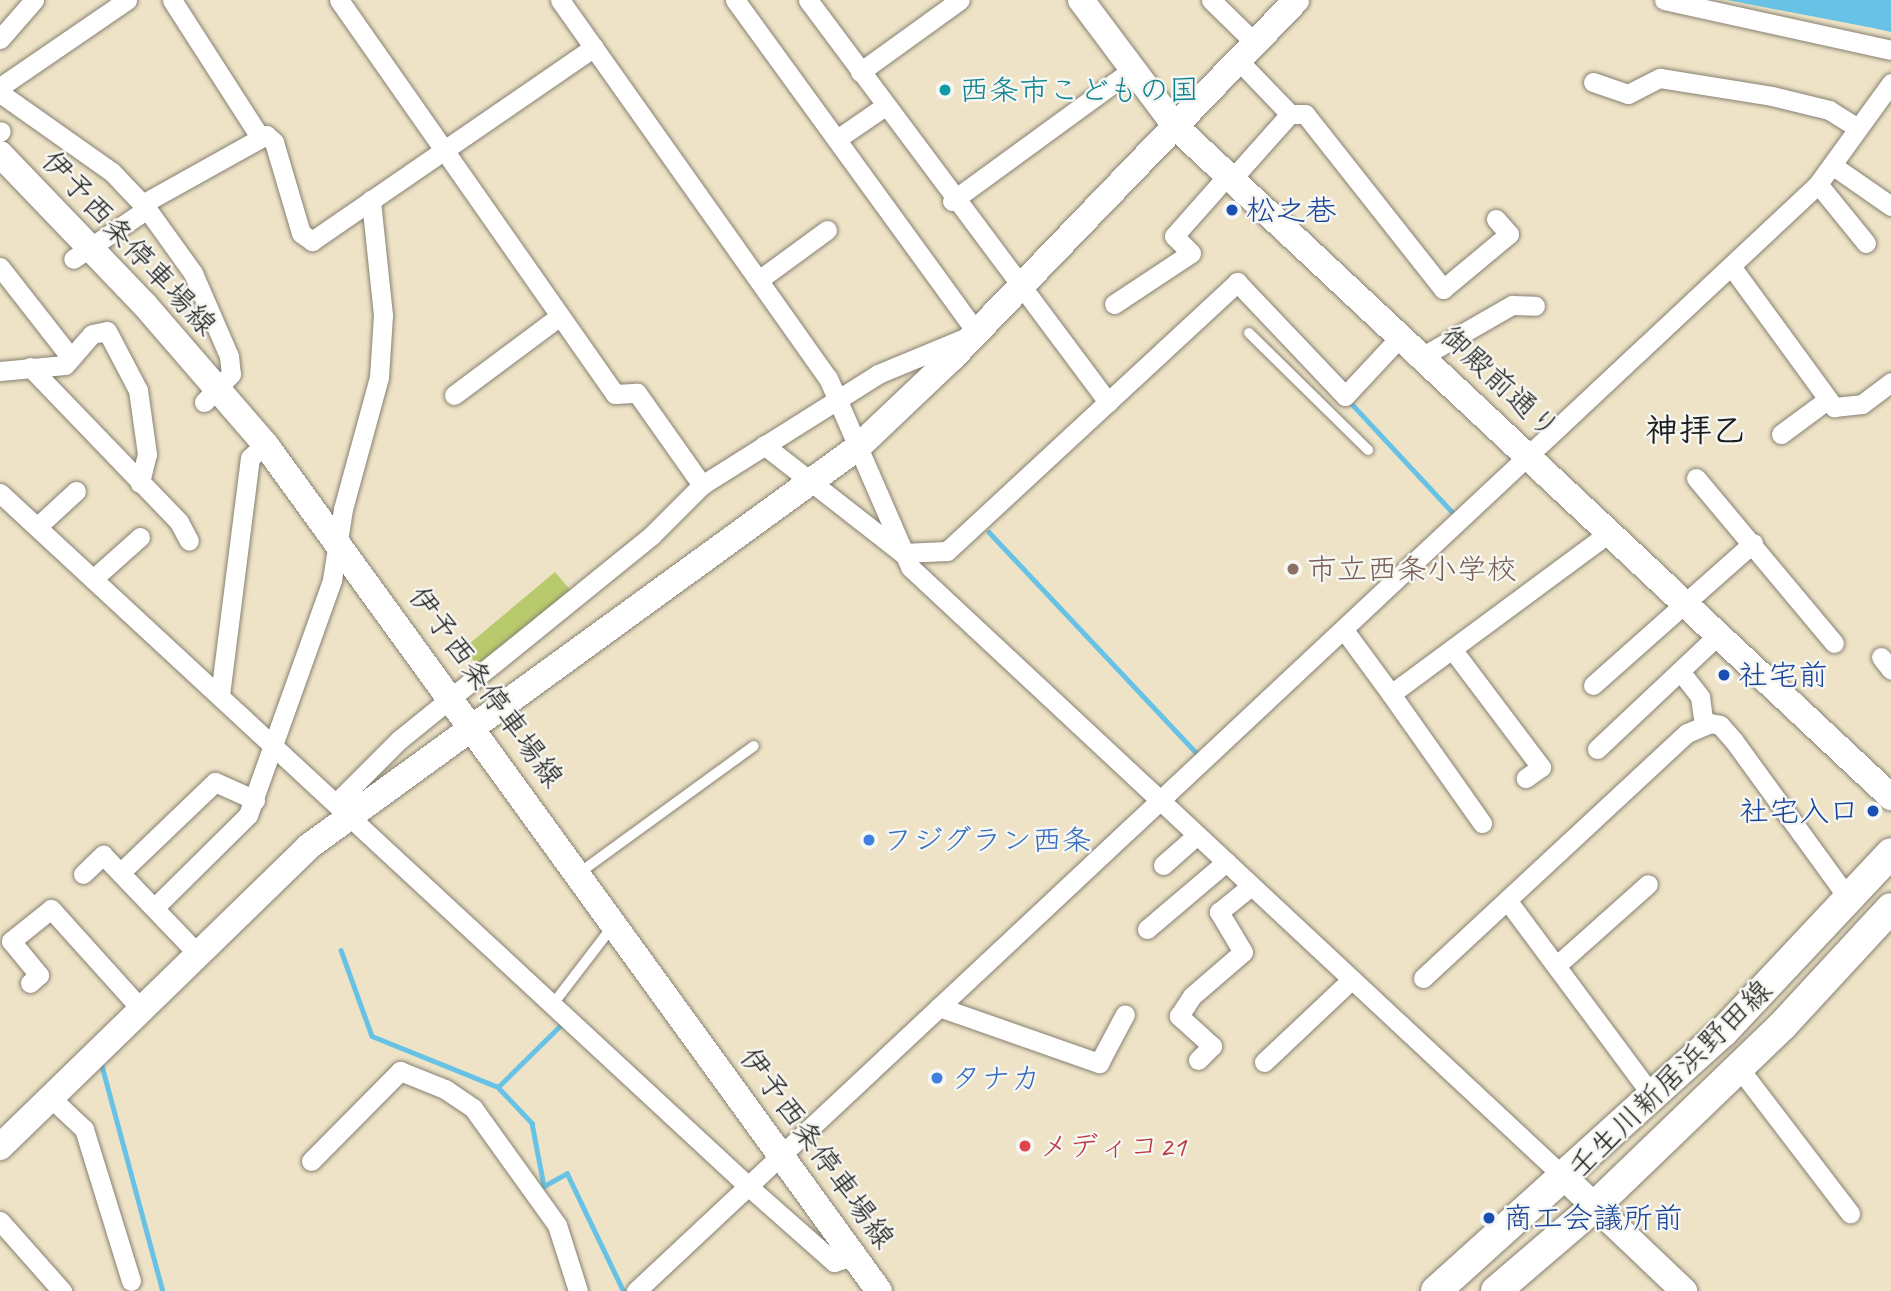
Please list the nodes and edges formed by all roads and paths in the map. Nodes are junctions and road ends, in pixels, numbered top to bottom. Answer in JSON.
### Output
{"nodes":[{"id":1,"x":34,"y":0,"type":"edge"},
{"id":2,"x":127,"y":0,"type":"edge"},
{"id":3,"x":172,"y":0,"type":"edge"},
{"id":4,"x":339,"y":0,"type":"edge"},
{"id":5,"x":560,"y":0,"type":"edge"},
{"id":6,"x":736,"y":0,"type":"edge"},
{"id":7,"x":808,"y":0,"type":"edge"},
{"id":8,"x":960,"y":0,"type":"edge"},
{"id":9,"x":1211,"y":0,"type":"edge"},
{"id":10,"x":1296,"y":0,"type":"edge"},
{"id":11,"x":1664,"y":0,"type":"edge"},
{"id":12,"x":1088,"y":2,"type":"edge"},
{"id":13,"x":0,"y":39,"type":"edge"},
{"id":14,"x":594,"y":47,"type":"junction"},
{"id":15,"x":1891,"y":50,"type":"edge"},
{"id":16,"x":1247,"y":52,"type":"junction"},
{"id":17,"x":1130,"y":71,"type":"junction"},
{"id":18,"x":860,"y":72,"type":"junction"},
{"id":19,"x":1593,"y":82,"type":"dead end"},
{"id":20,"x":1891,"y":83,"type":"edge"},
{"id":21,"x":0,"y":87,"type":"edge"},
{"id":22,"x":0,"y":93,"type":"edge"},
{"id":23,"x":885,"y":106,"type":"junction"},
{"id":24,"x":1290,"y":114,"type":"junction"},
{"id":25,"x":1176,"y":127,"type":"junction"},
{"id":26,"x":1858,"y":128,"type":"junction"},
{"id":27,"x":260,"y":137,"type":"junction"},
{"id":28,"x":0,"y":139,"type":"edge"},
{"id":29,"x":837,"y":139,"type":"junction"},
{"id":30,"x":443,"y":150,"type":"junction"},
{"id":31,"x":1832,"y":165,"type":"junction"},
{"id":32,"x":1230,"y":177,"type":"junction"},
{"id":33,"x":1818,"y":184,"type":"junction"},
{"id":34,"x":371,"y":200,"type":"junction"},
{"id":35,"x":952,"y":201,"type":"junction"},
{"id":36,"x":145,"y":206,"type":"junction"},
{"id":37,"x":1891,"y":206,"type":"edge"},
{"id":38,"x":1496,"y":219,"type":"dead end"},
{"id":39,"x":827,"y":230,"type":"dead end"},
{"id":40,"x":1866,"y":243,"type":"dead end"},
{"id":41,"x":81,"y":253,"type":"junction"},
{"id":42,"x":1731,"y":266,"type":"junction"},
{"id":43,"x":0,"y":267,"type":"edge"},
{"id":44,"x":760,"y":279,"type":"junction"},
{"id":45,"x":1018,"y":290,"type":"junction"},
{"id":46,"x":1114,"y":304,"type":"dead end"},
{"id":47,"x":1535,"y":306,"type":"dead end"},
{"id":48,"x":560,"y":316,"type":"junction"},
{"id":49,"x":977,"y":333,"type":"junction"},
{"id":50,"x":1249,"y":333,"type":"dead end"},
{"id":51,"x":1401,"y":336,"type":"junction"},
{"id":52,"x":1423,"y":356,"type":"junction"},
{"id":53,"x":71,"y":358,"type":"junction"},
{"id":54,"x":30,"y":367,"type":"junction"},
{"id":55,"x":0,"y":371,"type":"edge"},
{"id":56,"x":1891,"y":382,"type":"edge"},
{"id":57,"x":211,"y":395,"type":"junction"},
{"id":58,"x":454,"y":395,"type":"dead end"},
{"id":59,"x":1345,"y":396,"type":"junction"},
{"id":60,"x":836,"y":400,"type":"junction"},
{"id":61,"x":1827,"y":400,"type":"junction"},
{"id":62,"x":1108,"y":402,"type":"junction"},
{"id":63,"x":1330,"y":413,"type":"junction"},
{"id":64,"x":1781,"y":434,"type":"dead end"},
{"id":65,"x":265,"y":444,"type":"junction"},
{"id":66,"x":764,"y":445,"type":"junction"},
{"id":67,"x":857,"y":448,"type":"junction"},
{"id":68,"x":1368,"y":450,"type":"dead end"},
{"id":69,"x":1529,"y":454,"type":"junction"},
{"id":70,"x":1696,"y":478,"type":"dead end"},
{"id":71,"x":140,"y":483,"type":"junction"},
{"id":72,"x":810,"y":484,"type":"junction"},
{"id":73,"x":702,"y":485,"type":"junction"},
{"id":74,"x":76,"y":491,"type":"dead end"},
{"id":75,"x":0,"y":493,"type":"edge"},
{"id":76,"x":37,"y":527,"type":"junction"},
{"id":77,"x":1611,"y":531,"type":"junction"},
{"id":78,"x":140,"y":537,"type":"dead end"},
{"id":79,"x":338,"y":540,"type":"junction"},
{"id":80,"x":189,"y":541,"type":"dead end"},
{"id":81,"x":1754,"y":542,"type":"junction"},
{"id":82,"x":902,"y":552,"type":"junction"},
{"id":83,"x":93,"y":579,"type":"junction"},
{"id":84,"x":1684,"y":600,"type":"junction"},
{"id":85,"x":1343,"y":630,"type":"junction"},
{"id":86,"x":1720,"y":633,"type":"junction"},
{"id":87,"x":1835,"y":643,"type":"dead end"},
{"id":88,"x":1452,"y":649,"type":"junction"},
{"id":89,"x":1680,"y":671,"type":"junction"},
{"id":90,"x":1593,"y":685,"type":"dead end"},
{"id":91,"x":1391,"y":694,"type":"junction"},
{"id":92,"x":220,"y":695,"type":"junction"},
{"id":93,"x":452,"y":696,"type":"junction"},
{"id":94,"x":1704,"y":725,"type":"junction"},
{"id":95,"x":474,"y":727,"type":"junction"},
{"id":96,"x":754,"y":746,"type":"dead end"},
{"id":97,"x":276,"y":747,"type":"junction"},
{"id":98,"x":1597,"y":749,"type":"dead end"},
{"id":99,"x":1526,"y":778,"type":"dead end"},
{"id":100,"x":1891,"y":797,"type":"edge"},
{"id":101,"x":255,"y":800,"type":"junction"},
{"id":102,"x":1161,"y":801,"type":"junction"},
{"id":103,"x":343,"y":809,"type":"junction"},
{"id":104,"x":1482,"y":823,"type":"dead end"},
{"id":105,"x":1197,"y":835,"type":"junction"},
{"id":106,"x":1891,"y":853,"type":"edge"},
{"id":107,"x":1226,"y":862,"type":"junction"},
{"id":108,"x":1163,"y":865,"type":"dead end"},
{"id":109,"x":121,"y":872,"type":"junction"},
{"id":110,"x":579,"y":873,"type":"junction"},
{"id":111,"x":83,"y":874,"type":"dead end"},
{"id":112,"x":1648,"y":884,"type":"dead end"},
{"id":113,"x":1251,"y":886,"type":"junction"},
{"id":114,"x":1507,"y":900,"type":"junction"},
{"id":115,"x":1849,"y":900,"type":"junction"},
{"id":116,"x":155,"y":907,"type":"junction"},
{"id":117,"x":1891,"y":908,"type":"edge"},
{"id":118,"x":615,"y":924,"type":"junction"},
{"id":119,"x":1147,"y":929,"type":"dead end"},
{"id":120,"x":199,"y":955,"type":"junction"},
{"id":121,"x":1556,"y":966,"type":"junction"},
{"id":122,"x":1423,"y":978,"type":"dead end"},
{"id":123,"x":1351,"y":980,"type":"junction"},
{"id":124,"x":30,"y":983,"type":"dead end"},
{"id":125,"x":553,"y":1004,"type":"junction"},
{"id":126,"x":939,"y":1007,"type":"junction"},
{"id":127,"x":143,"y":1010,"type":"junction"},
{"id":128,"x":1125,"y":1014,"type":"dead end"},
{"id":129,"x":1198,"y":1060,"type":"dead end"},
{"id":130,"x":1264,"y":1062,"type":"dead end"},
{"id":131,"x":1739,"y":1068,"type":"junction"},
{"id":132,"x":52,"y":1098,"type":"junction"},
{"id":133,"x":1654,"y":1098,"type":"junction"},
{"id":134,"x":0,"y":1147,"type":"edge"},
{"id":135,"x":781,"y":1154,"type":"junction"},
{"id":136,"x":311,"y":1161,"type":"dead end"},
{"id":137,"x":1566,"y":1180,"type":"junction"},
{"id":138,"x":748,"y":1186,"type":"junction"},
{"id":139,"x":1594,"y":1207,"type":"junction"},
{"id":140,"x":1850,"y":1213,"type":"dead end"},
{"id":141,"x":0,"y":1221,"type":"edge"},
{"id":142,"x":854,"y":1256,"type":"junction"},
{"id":143,"x":131,"y":1281,"type":"dead end"},
{"id":144,"x":62,"y":1291,"type":"edge"},
{"id":145,"x":578,"y":1291,"type":"edge"},
{"id":146,"x":636,"y":1291,"type":"edge"},
{"id":147,"x":879,"y":1291,"type":"edge"},
{"id":148,"x":1436,"y":1291,"type":"edge"},
{"id":149,"x":1496,"y":1291,"type":"edge"},
{"id":150,"x":1684,"y":1291,"type":"edge"}],
"edges":[{"from":1,"to":13,"type":"street"},
{"from":2,"to":21,"type":"street"},
{"from":3,"to":27,"type":"street"},
{"from":4,"to":30,"type":"street"},
{"from":5,"to":14,"type":"street"},
{"from":6,"to":29,"type":"street"},
{"from":7,"to":18,"type":"street"},
{"from":8,"to":18,"type":"street"},
{"from":9,"to":16,"type":"street"},
{"from":10,"to":16,"type":"street"},
{"from":11,"to":15,"type":"street"},
{"from":12,"to":17,"type":"street","name":"御殿前通り"},
{"from":14,"to":30,"type":"street"},
{"from":14,"to":44,"type":"street"},
{"from":16,"to":24,"type":"street"},
{"from":16,"to":25,"type":"street"},
{"from":17,"to":25,"type":"street","name":"御殿前通り"},
{"from":17,"to":35,"type":"street"},
{"from":18,"to":23,"type":"street"},
{"from":19,"to":26,"type":"street"},
{"from":20,"to":26,"type":"street"},
{"from":22,"to":36,"type":"street"},
{"from":23,"to":29,"type":"street"},
{"from":23,"to":35,"type":"street"},
{"from":24,"to":32,"type":"street"},
{"from":24,"to":38,"type":"street"},
{"from":25,"to":32,"type":"street","name":"御殿前通り"},
{"from":25,"to":45,"type":"street"},
{"from":26,"to":31,"type":"street"},
{"from":27,"to":34,"type":"street"},
{"from":27,"to":36,"type":"street"},
{"from":28,"to":41,"type":"street","name":"伊予西条停車場線"},
{"from":29,"to":49,"type":"street"},
{"from":30,"to":34,"type":"street"},
{"from":30,"to":48,"type":"street"},
{"from":31,"to":33,"type":"street"},
{"from":31,"to":37,"type":"street"},
{"from":32,"to":46,"type":"street"},
{"from":32,"to":51,"type":"street","name":"御殿前通り"},
{"from":33,"to":40,"type":"street"},
{"from":33,"to":42,"type":"street"},
{"from":34,"to":79,"type":"street"},
{"from":35,"to":45,"type":"street"},
{"from":36,"to":41,"type":"street"},
{"from":36,"to":57,"type":"street"},
{"from":39,"to":44,"type":"street"},
{"from":41,"to":57,"type":"street","name":"伊予西条停車場線"},
{"from":42,"to":61,"type":"street"},
{"from":42,"to":69,"type":"street"},
{"from":43,"to":53,"type":"street"},
{"from":44,"to":60,"type":"street"},
{"from":45,"to":49,"type":"street"},
{"from":45,"to":62,"type":"street"},
{"from":47,"to":52,"type":"street"},
{"from":48,"to":58,"type":"street"},
{"from":48,"to":73,"type":"street"},
{"from":49,"to":60,"type":"street"},
{"from":49,"to":67,"type":"street"},
{"from":50,"to":63,"type":"lane"},
{"from":51,"to":52,"type":"street","name":"御殿前通り"},
{"from":51,"to":59,"type":"street"},
{"from":52,"to":69,"type":"street","name":"御殿前通り"},
{"from":53,"to":54,"type":"street"},
{"from":53,"to":71,"type":"street"},
{"from":54,"to":55,"type":"street"},
{"from":54,"to":71,"type":"street"},
{"from":56,"to":61,"type":"street"},
{"from":57,"to":65,"type":"street","name":"伊予西条停車場線"},
{"from":59,"to":62,"type":"street"},
{"from":59,"to":63,"type":"lane"},
{"from":60,"to":66,"type":"street"},
{"from":60,"to":67,"type":"street"},
{"from":61,"to":64,"type":"street"},
{"from":62,"to":82,"type":"street"},
{"from":63,"to":68,"type":"lane"},
{"from":65,"to":79,"type":"street","name":"伊予西条停車場線"},
{"from":65,"to":92,"type":"street"},
{"from":66,"to":72,"type":"street"},
{"from":66,"to":73,"type":"street"},
{"from":67,"to":72,"type":"street"},
{"from":67,"to":82,"type":"street"},
{"from":69,"to":77,"type":"street","name":"御殿前通り"},
{"from":69,"to":85,"type":"street"},
{"from":70,"to":81,"type":"street"},
{"from":71,"to":80,"type":"street"},
{"from":72,"to":82,"type":"street"},
{"from":72,"to":95,"type":"street"},
{"from":73,"to":93,"type":"street"},
{"from":74,"to":76,"type":"street"},
{"from":75,"to":76,"type":"street"},
{"from":76,"to":83,"type":"street"},
{"from":77,"to":84,"type":"street","name":"御殿前通り"},
{"from":77,"to":88,"type":"street"},
{"from":78,"to":83,"type":"street"},
{"from":79,"to":93,"type":"street","name":"伊予西条停車場線"},
{"from":79,"to":97,"type":"street"},
{"from":81,"to":84,"type":"street"},
{"from":81,"to":87,"type":"street"},
{"from":82,"to":102,"type":"street"},
{"from":83,"to":92,"type":"street"},
{"from":84,"to":86,"type":"street","name":"御殿前通り"},
{"from":84,"to":90,"type":"street"},
{"from":85,"to":91,"type":"street"},
{"from":85,"to":102,"type":"street"},
{"from":86,"to":89,"type":"street"},
{"from":86,"to":100,"type":"street","name":"御殿前通り"},
{"from":88,"to":91,"type":"street"},
{"from":88,"to":99,"type":"street"},
{"from":89,"to":94,"type":"street"},
{"from":89,"to":98,"type":"street"},
{"from":91,"to":104,"type":"street"},
{"from":92,"to":97,"type":"street"},
{"from":93,"to":95,"type":"street","name":"伊予西条停車場線"},
{"from":93,"to":103,"type":"street"},
{"from":94,"to":114,"type":"street"},
{"from":94,"to":115,"type":"street"},
{"from":95,"to":103,"type":"street"},
{"from":95,"to":110,"type":"street","name":"伊予西条停車場線"},
{"from":96,"to":110,"type":"lane"},
{"from":97,"to":101,"type":"street"},
{"from":97,"to":103,"type":"street"},
{"from":101,"to":109,"type":"street"},
{"from":101,"to":116,"type":"street"},
{"from":102,"to":105,"type":"street"},
{"from":102,"to":126,"type":"street"},
{"from":103,"to":120,"type":"street"},
{"from":103,"to":125,"type":"street"},
{"from":105,"to":107,"type":"street"},
{"from":105,"to":108,"type":"street"},
{"from":106,"to":115,"type":"main road","name":"壬生川新居浜野田線"},
{"from":107,"to":113,"type":"street"},
{"from":107,"to":119,"type":"street"},
{"from":109,"to":111,"type":"street"},
{"from":109,"to":116,"type":"street"},
{"from":110,"to":118,"type":"street","name":"伊予西条停車場線"},
{"from":112,"to":121,"type":"street"},
{"from":113,"to":123,"type":"street"},
{"from":113,"to":129,"type":"street"},
{"from":114,"to":121,"type":"street"},
{"from":114,"to":122,"type":"street"},
{"from":115,"to":133,"type":"main road","name":"壬生川新居浜野田線"},
{"from":116,"to":120,"type":"street"},
{"from":117,"to":131,"type":"main road","name":"壬生川新居浜野田線"},
{"from":118,"to":125,"type":"lane"},
{"from":118,"to":135,"type":"street","name":"伊予西条停車場線"},
{"from":120,"to":127,"type":"street"},
{"from":121,"to":133,"type":"street"},
{"from":123,"to":130,"type":"street"},
{"from":123,"to":137,"type":"street"},
{"from":124,"to":127,"type":"street"},
{"from":125,"to":138,"type":"street"},
{"from":126,"to":128,"type":"street"},
{"from":126,"to":135,"type":"street"},
{"from":127,"to":132,"type":"street"},
{"from":131,"to":139,"type":"main road","name":"壬生川新居浜野田線"},
{"from":131,"to":140,"type":"street"},
{"from":132,"to":134,"type":"street"},
{"from":132,"to":143,"type":"street"},
{"from":133,"to":137,"type":"main road","name":"壬生川新居浜野田線"},
{"from":135,"to":138,"type":"street"},
{"from":135,"to":142,"type":"street","name":"伊予西条停車場線"},
{"from":136,"to":145,"type":"street"},
{"from":137,"to":139,"type":"street"},
{"from":137,"to":148,"type":"main road","name":"壬生川新居浜野田線"},
{"from":138,"to":142,"type":"street"},
{"from":138,"to":146,"type":"street"},
{"from":139,"to":149,"type":"main road","name":"壬生川新居浜野田線"},
{"from":139,"to":150,"type":"street"},
{"from":141,"to":144,"type":"street"},
{"from":142,"to":147,"type":"street","name":"伊予西条停車場線"}]}
